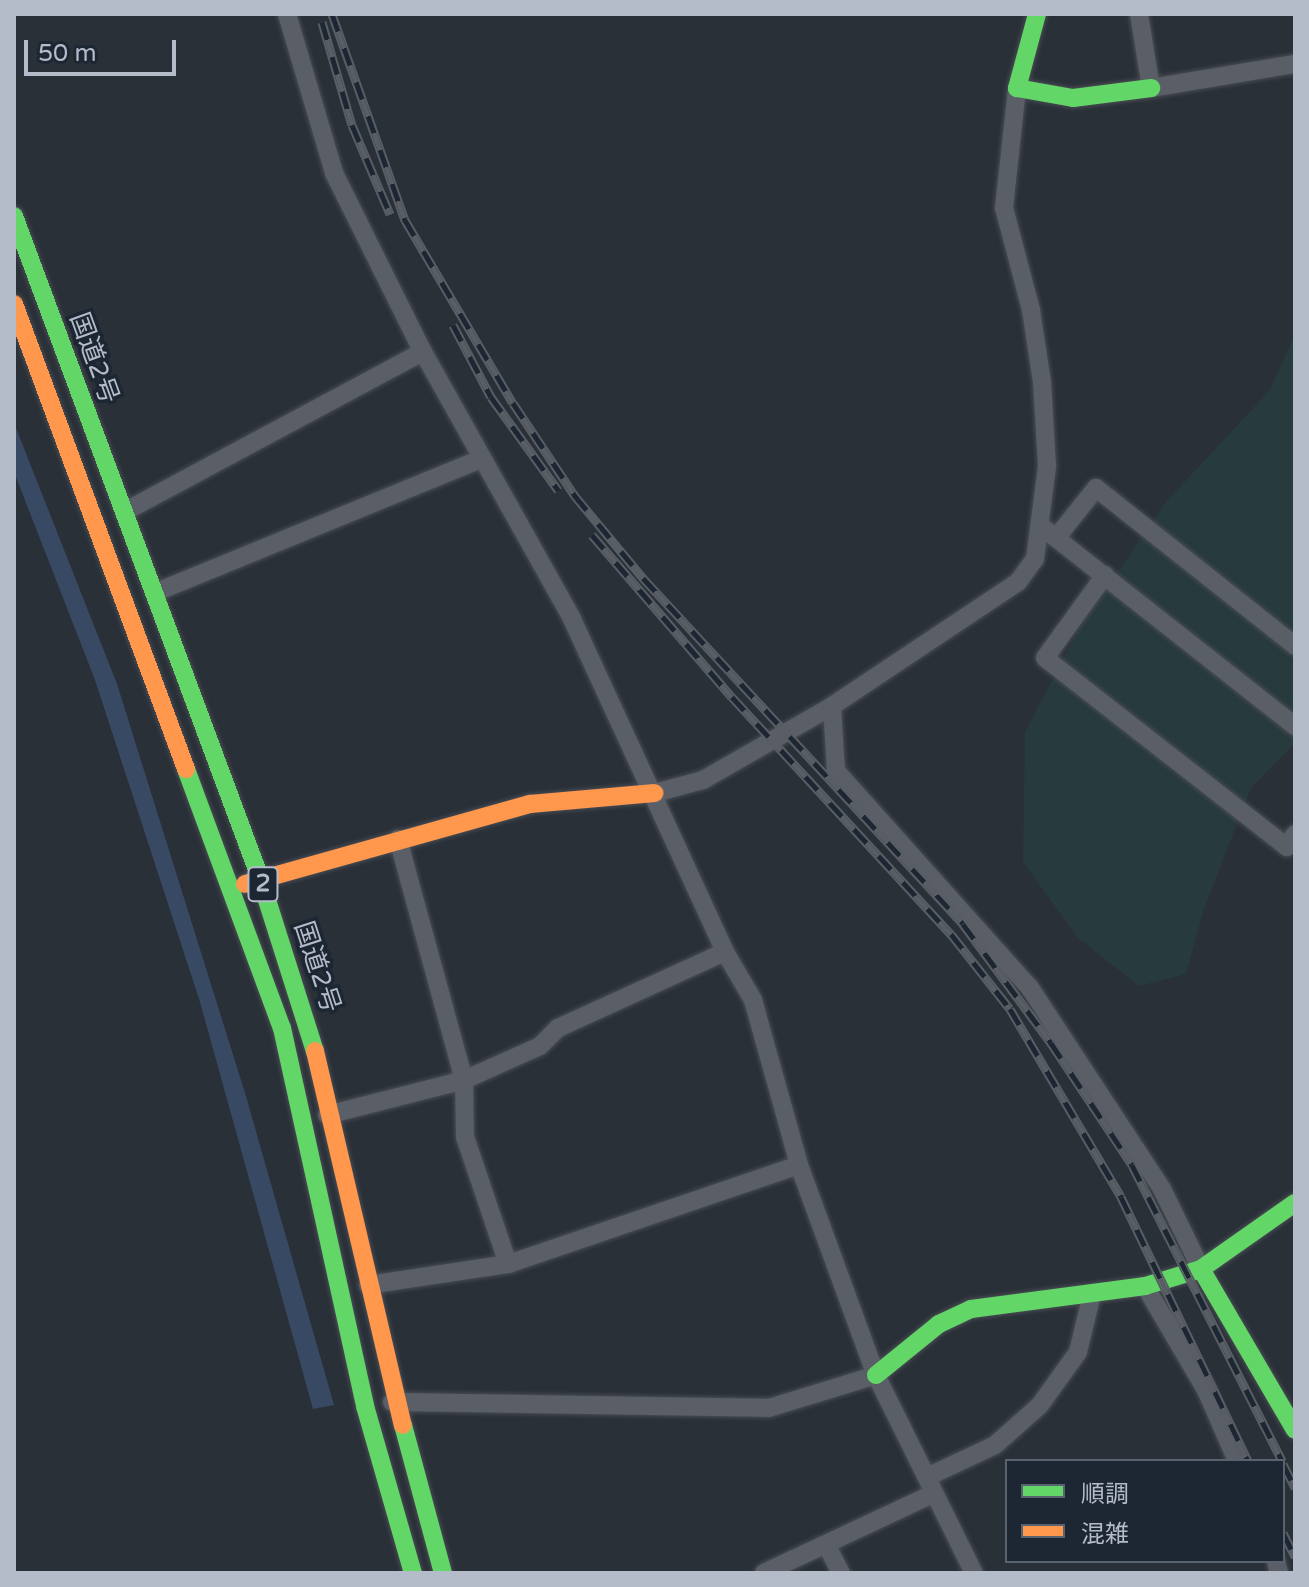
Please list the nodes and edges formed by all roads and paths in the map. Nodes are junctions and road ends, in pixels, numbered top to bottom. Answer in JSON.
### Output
{"nodes":[{"id":1,"x":287,"y":14,"type":"edge"},
{"id":2,"x":1037,"y":14,"type":"edge"},
{"id":3,"x":1139,"y":14,"type":"edge"},
{"id":4,"x":1295,"y":64,"type":"edge"},
{"id":5,"x":1017,"y":88,"type":"junction"},
{"id":6,"x":1151,"y":88,"type":"junction"},
{"id":7,"x":14,"y":216,"type":"edge"},
{"id":8,"x":14,"y":304,"type":"edge"},
{"id":9,"x":18,"y":325,"type":"edge"},
{"id":10,"x":423,"y":352,"type":"junction"},
{"id":11,"x":481,"y":459,"type":"junction"},
{"id":12,"x":124,"y":512,"type":"junction"},
{"id":13,"x":1049,"y":532,"type":"junction"},
{"id":14,"x":1105,"y":575,"type":"junction"},
{"id":15,"x":154,"y":593,"type":"junction"},
{"id":16,"x":1295,"y":646,"type":"edge"},
{"id":17,"x":832,"y":706,"type":"junction"},
{"id":18,"x":1295,"y":726,"type":"edge"},
{"id":19,"x":655,"y":793,"type":"junction"},
{"id":20,"x":1295,"y":834,"type":"edge"},
{"id":21,"x":398,"y":839,"type":"junction"},
{"id":22,"x":260,"y":878,"type":"junction"},
{"id":23,"x":230,"y":889,"type":"junction"},
{"id":24,"x":725,"y":952,"type":"junction"},
{"id":25,"x":464,"y":1080,"type":"junction"},
{"id":26,"x":327,"y":1115,"type":"junction"},
{"id":27,"x":799,"y":1165,"type":"junction"},
{"id":28,"x":1295,"y":1203,"type":"edge"},
{"id":29,"x":508,"y":1264,"type":"junction"},
{"id":30,"x":1201,"y":1269,"type":"junction"},
{"id":31,"x":368,"y":1285,"type":"junction"},
{"id":32,"x":1145,"y":1286,"type":"junction"},
{"id":33,"x":1092,"y":1294,"type":"junction"},
{"id":34,"x":876,"y":1375,"type":"junction"},
{"id":35,"x":396,"y":1401,"type":"junction"},
{"id":36,"x":365,"y":1406,"type":"junction"},
{"id":37,"x":1295,"y":1430,"type":"edge"},
{"id":38,"x":1236,"y":1459,"type":"edge"},
{"id":39,"x":930,"y":1486,"type":"junction"},
{"id":40,"x":826,"y":1544,"type":"junction"},
{"id":41,"x":413,"y":1573,"type":"edge"},
{"id":42,"x":443,"y":1573,"type":"edge"},
{"id":43,"x":764,"y":1573,"type":"edge"},
{"id":44,"x":841,"y":1573,"type":"edge"},
{"id":45,"x":974,"y":1573,"type":"edge"}],
"edges":[{"from":1,"to":10,"type":"street"},
{"from":2,"to":5,"type":"main road"},
{"from":3,"to":6,"type":"street"},
{"from":4,"to":6,"type":"street"},
{"from":5,"to":6,"type":"main road"},
{"from":5,"to":13,"type":"street"},
{"from":7,"to":12,"type":"main road","name":"国道2号","number":"2"},
{"from":8,"to":9,"type":"main road","name":"国道2号","number":"2"},
{"from":9,"to":23,"type":"main road","name":"国道2号","number":"2"},
{"from":10,"to":11,"type":"street"},
{"from":10,"to":12,"type":"street"},
{"from":11,"to":15,"type":"street"},
{"from":11,"to":19,"type":"street"},
{"from":12,"to":15,"type":"main road","name":"国道2号","number":"2"},
{"from":13,"to":14,"type":"street"},
{"from":13,"to":16,"type":"street"},
{"from":13,"to":17,"type":"street"},
{"from":14,"to":18,"type":"street"},
{"from":14,"to":20,"type":"street"},
{"from":15,"to":22,"type":"main road","name":"国道2号","number":"2"},
{"from":17,"to":19,"type":"street"},
{"from":17,"to":30,"type":"street"},
{"from":19,"to":21,"type":"main road"},
{"from":19,"to":24,"type":"street"},
{"from":21,"to":22,"type":"main road"},
{"from":21,"to":25,"type":"street"},
{"from":22,"to":23,"type":"main road"},
{"from":22,"to":26,"type":"main road","name":"国道2号","number":"2"},
{"from":23,"to":36,"type":"main road","name":"国道2号","number":"2"},
{"from":24,"to":25,"type":"street"},
{"from":24,"to":27,"type":"street"},
{"from":25,"to":26,"type":"street"},
{"from":25,"to":29,"type":"street"},
{"from":26,"to":31,"type":"main road","name":"国道2号","number":"2"},
{"from":27,"to":29,"type":"street"},
{"from":27,"to":34,"type":"street"},
{"from":28,"to":30,"type":"main road"},
{"from":29,"to":31,"type":"street"},
{"from":30,"to":32,"type":"main road"},
{"from":30,"to":37,"type":"main road"},
{"from":31,"to":35,"type":"main road","name":"国道2号","number":"2"},
{"from":32,"to":33,"type":"main road"},
{"from":32,"to":38,"type":"street"},
{"from":33,"to":34,"type":"main road"},
{"from":33,"to":39,"type":"street"},
{"from":34,"to":35,"type":"street"},
{"from":34,"to":39,"type":"street"},
{"from":35,"to":36,"type":"street"},
{"from":35,"to":42,"type":"main road","name":"国道2号","number":"2"},
{"from":36,"to":41,"type":"main road","name":"国道2号","number":"2"},
{"from":39,"to":40,"type":"street"},
{"from":39,"to":45,"type":"street"},
{"from":40,"to":43,"type":"street"},
{"from":40,"to":44,"type":"street"}]}
